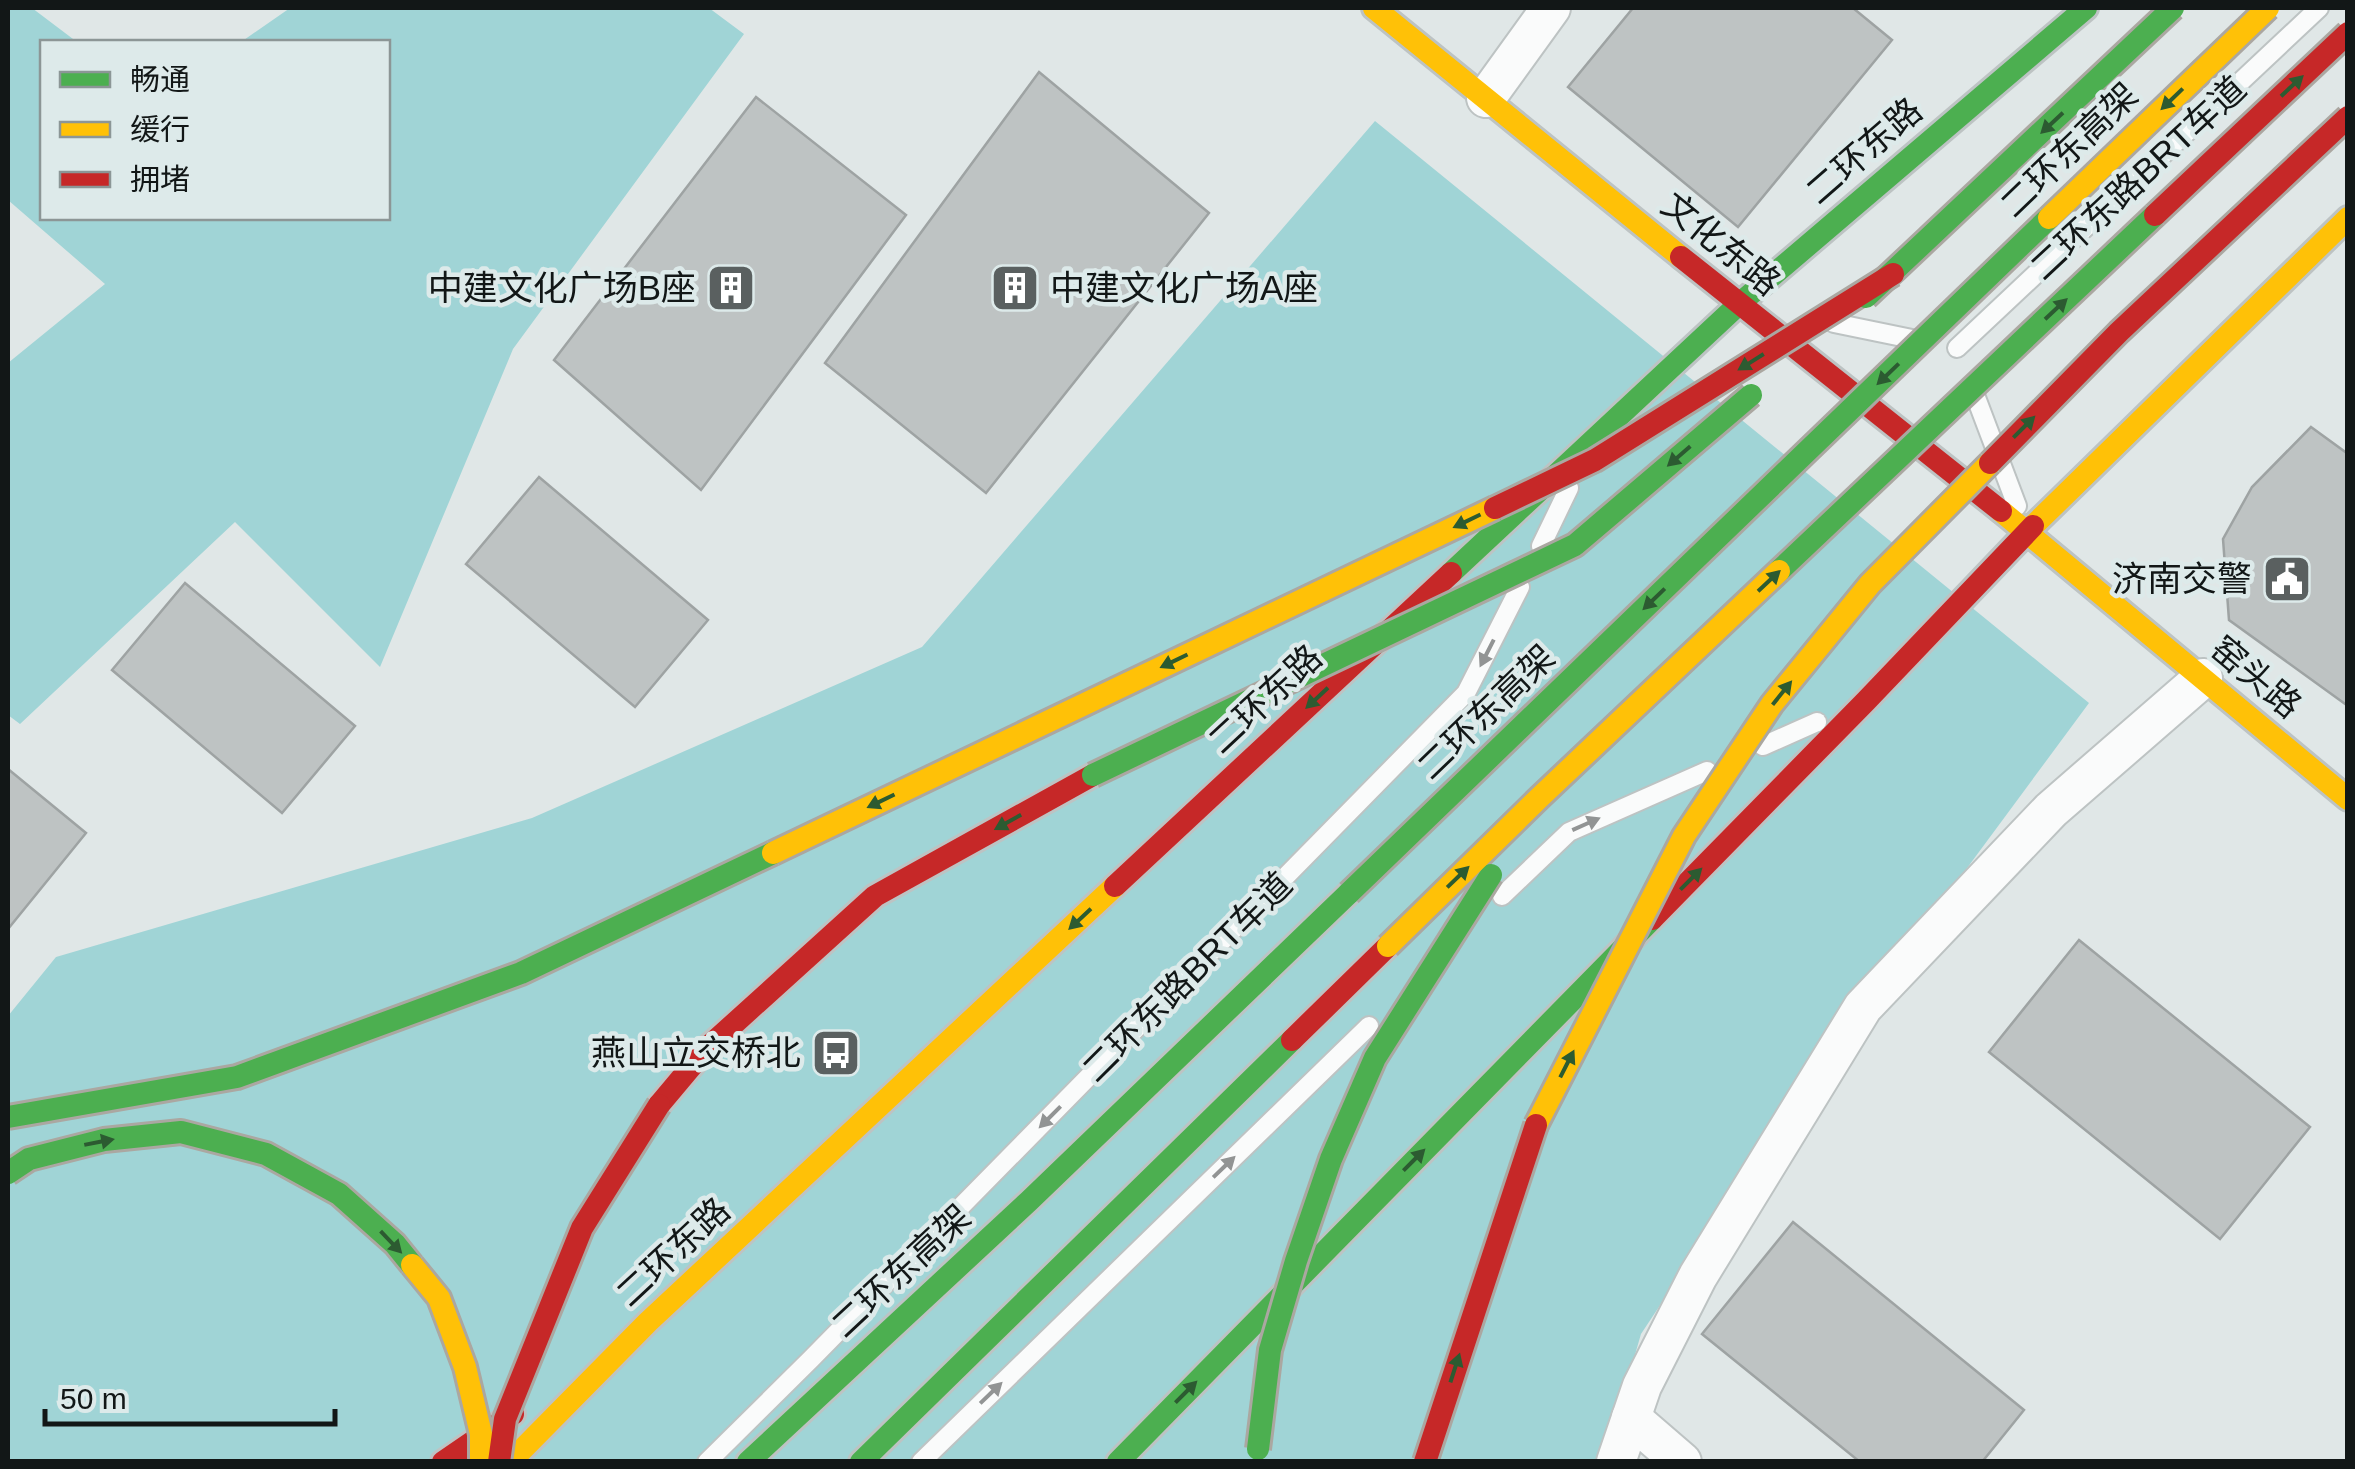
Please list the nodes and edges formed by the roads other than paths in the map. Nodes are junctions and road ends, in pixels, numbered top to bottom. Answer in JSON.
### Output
{"nodes":[{"id":1,"x":1374,"y":8,"type":"edge"},
{"id":2,"x":1552,"y":8,"type":"edge"},
{"id":3,"x":2086,"y":8,"type":"edge"},
{"id":4,"x":2173,"y":8,"type":"edge"},
{"id":5,"x":2268,"y":8,"type":"edge"},
{"id":6,"x":2320,"y":8,"type":"edge"},
{"id":7,"x":2348,"y":34,"type":"edge"},
{"id":8,"x":1486,"y":98,"type":"junction"},
{"id":9,"x":2348,"y":117,"type":"edge"},
{"id":10,"x":2348,"y":218,"type":"edge"},
{"id":11,"x":1892,"y":274,"type":"junction"},
{"id":12,"x":1739,"y":304,"type":"junction"},
{"id":13,"x":1956,"y":348,"type":"junction"},
{"id":14,"x":1594,"y":440,"type":"junction"},
{"id":15,"x":2027,"y":532,"type":"junction"},
{"id":16,"x":2203,"y":678,"type":"junction"},
{"id":17,"x":1866,"y":701,"type":"junction"},
{"id":18,"x":1539,"y":798,"type":"junction"},
{"id":19,"x":2348,"y":799,"type":"edge"},
{"id":20,"x":8,"y":1117,"type":"edge"},
{"id":21,"x":8,"y":1174,"type":"edge"},
{"id":22,"x":648,"y":1322,"type":"junction"},
{"id":23,"x":1630,"y":1418,"type":"junction"},
{"id":24,"x":504,"y":1419,"type":"junction"},
{"id":25,"x":442,"y":1462,"type":"edge"},
{"id":26,"x":481,"y":1462,"type":"edge"},
{"id":27,"x":499,"y":1462,"type":"edge"},
{"id":28,"x":510,"y":1462,"type":"edge"},
{"id":29,"x":707,"y":1462,"type":"edge"},
{"id":30,"x":748,"y":1462,"type":"edge"},
{"id":31,"x":861,"y":1462,"type":"edge"},
{"id":32,"x":921,"y":1462,"type":"edge"},
{"id":33,"x":1118,"y":1462,"type":"edge"},
{"id":34,"x":1257,"y":1462,"type":"edge"},
{"id":35,"x":1426,"y":1462,"type":"edge"},
{"id":36,"x":1616,"y":1462,"type":"edge"},
{"id":37,"x":1682,"y":1462,"type":"edge"}],
"edges":[{"from":1,"to":8,"type":"main road","name":"文化东路"},
{"from":2,"to":8,"type":"street"},
{"from":3,"to":12,"type":"main road","name":"二环东路"},
{"from":4,"to":11,"type":"main road","one_way":true,"bridge":true},
{"from":5,"to":30,"type":"main road","name":"二环东高架","one_way":true,"bridge":true},
{"from":6,"to":13,"type":"lane","name":"二环东路BRT车道"},
{"from":18,"to":7,"type":"main road","one_way":true,"bridge":true},
{"from":8,"to":12,"type":"main road","name":"文化东路"},
{"from":35,"to":9,"type":"main road","one_way":true,"bridge":true},
{"from":10,"to":15,"type":"main road"},
{"from":11,"to":20,"type":"main road","one_way":true,"bridge":true},
{"from":11,"to":24,"type":"main road","one_way":true,"bridge":true},
{"from":12,"to":13,"type":"lane"},
{"from":12,"to":14,"type":"main road","name":"二环东路"},
{"from":12,"to":15,"type":"main road","name":"文化东路"},
{"from":13,"to":15,"type":"lane"},
{"from":14,"to":22,"type":"main road","name":"二环东路","one_way":true},
{"from":14,"to":29,"type":"lane","name":"二环东路BRT车道","one_way":true},
{"from":15,"to":16,"type":"main road","name":"窑头路"},
{"from":15,"to":17,"type":"main road"},
{"from":16,"to":19,"type":"main road","name":"窑头路"},
{"from":16,"to":23,"type":"street"},
{"from":32,"to":17,"type":"lane","one_way":true},
{"from":33,"to":17,"type":"main road","one_way":true},
{"from":31,"to":18,"type":"main road","one_way":true,"bridge":true},
{"from":18,"to":34,"type":"main road","bridge":true},
{"from":21,"to":26,"type":"main road","one_way":true,"bridge":true},
{"from":22,"to":24,"type":"main road"},
{"from":22,"to":28,"type":"main road","name":"二环东路"},
{"from":23,"to":36,"type":"street"},
{"from":23,"to":37,"type":"street"},
{"from":24,"to":25,"type":"main road"},
{"from":24,"to":27,"type":"main road","bridge":true}]}
